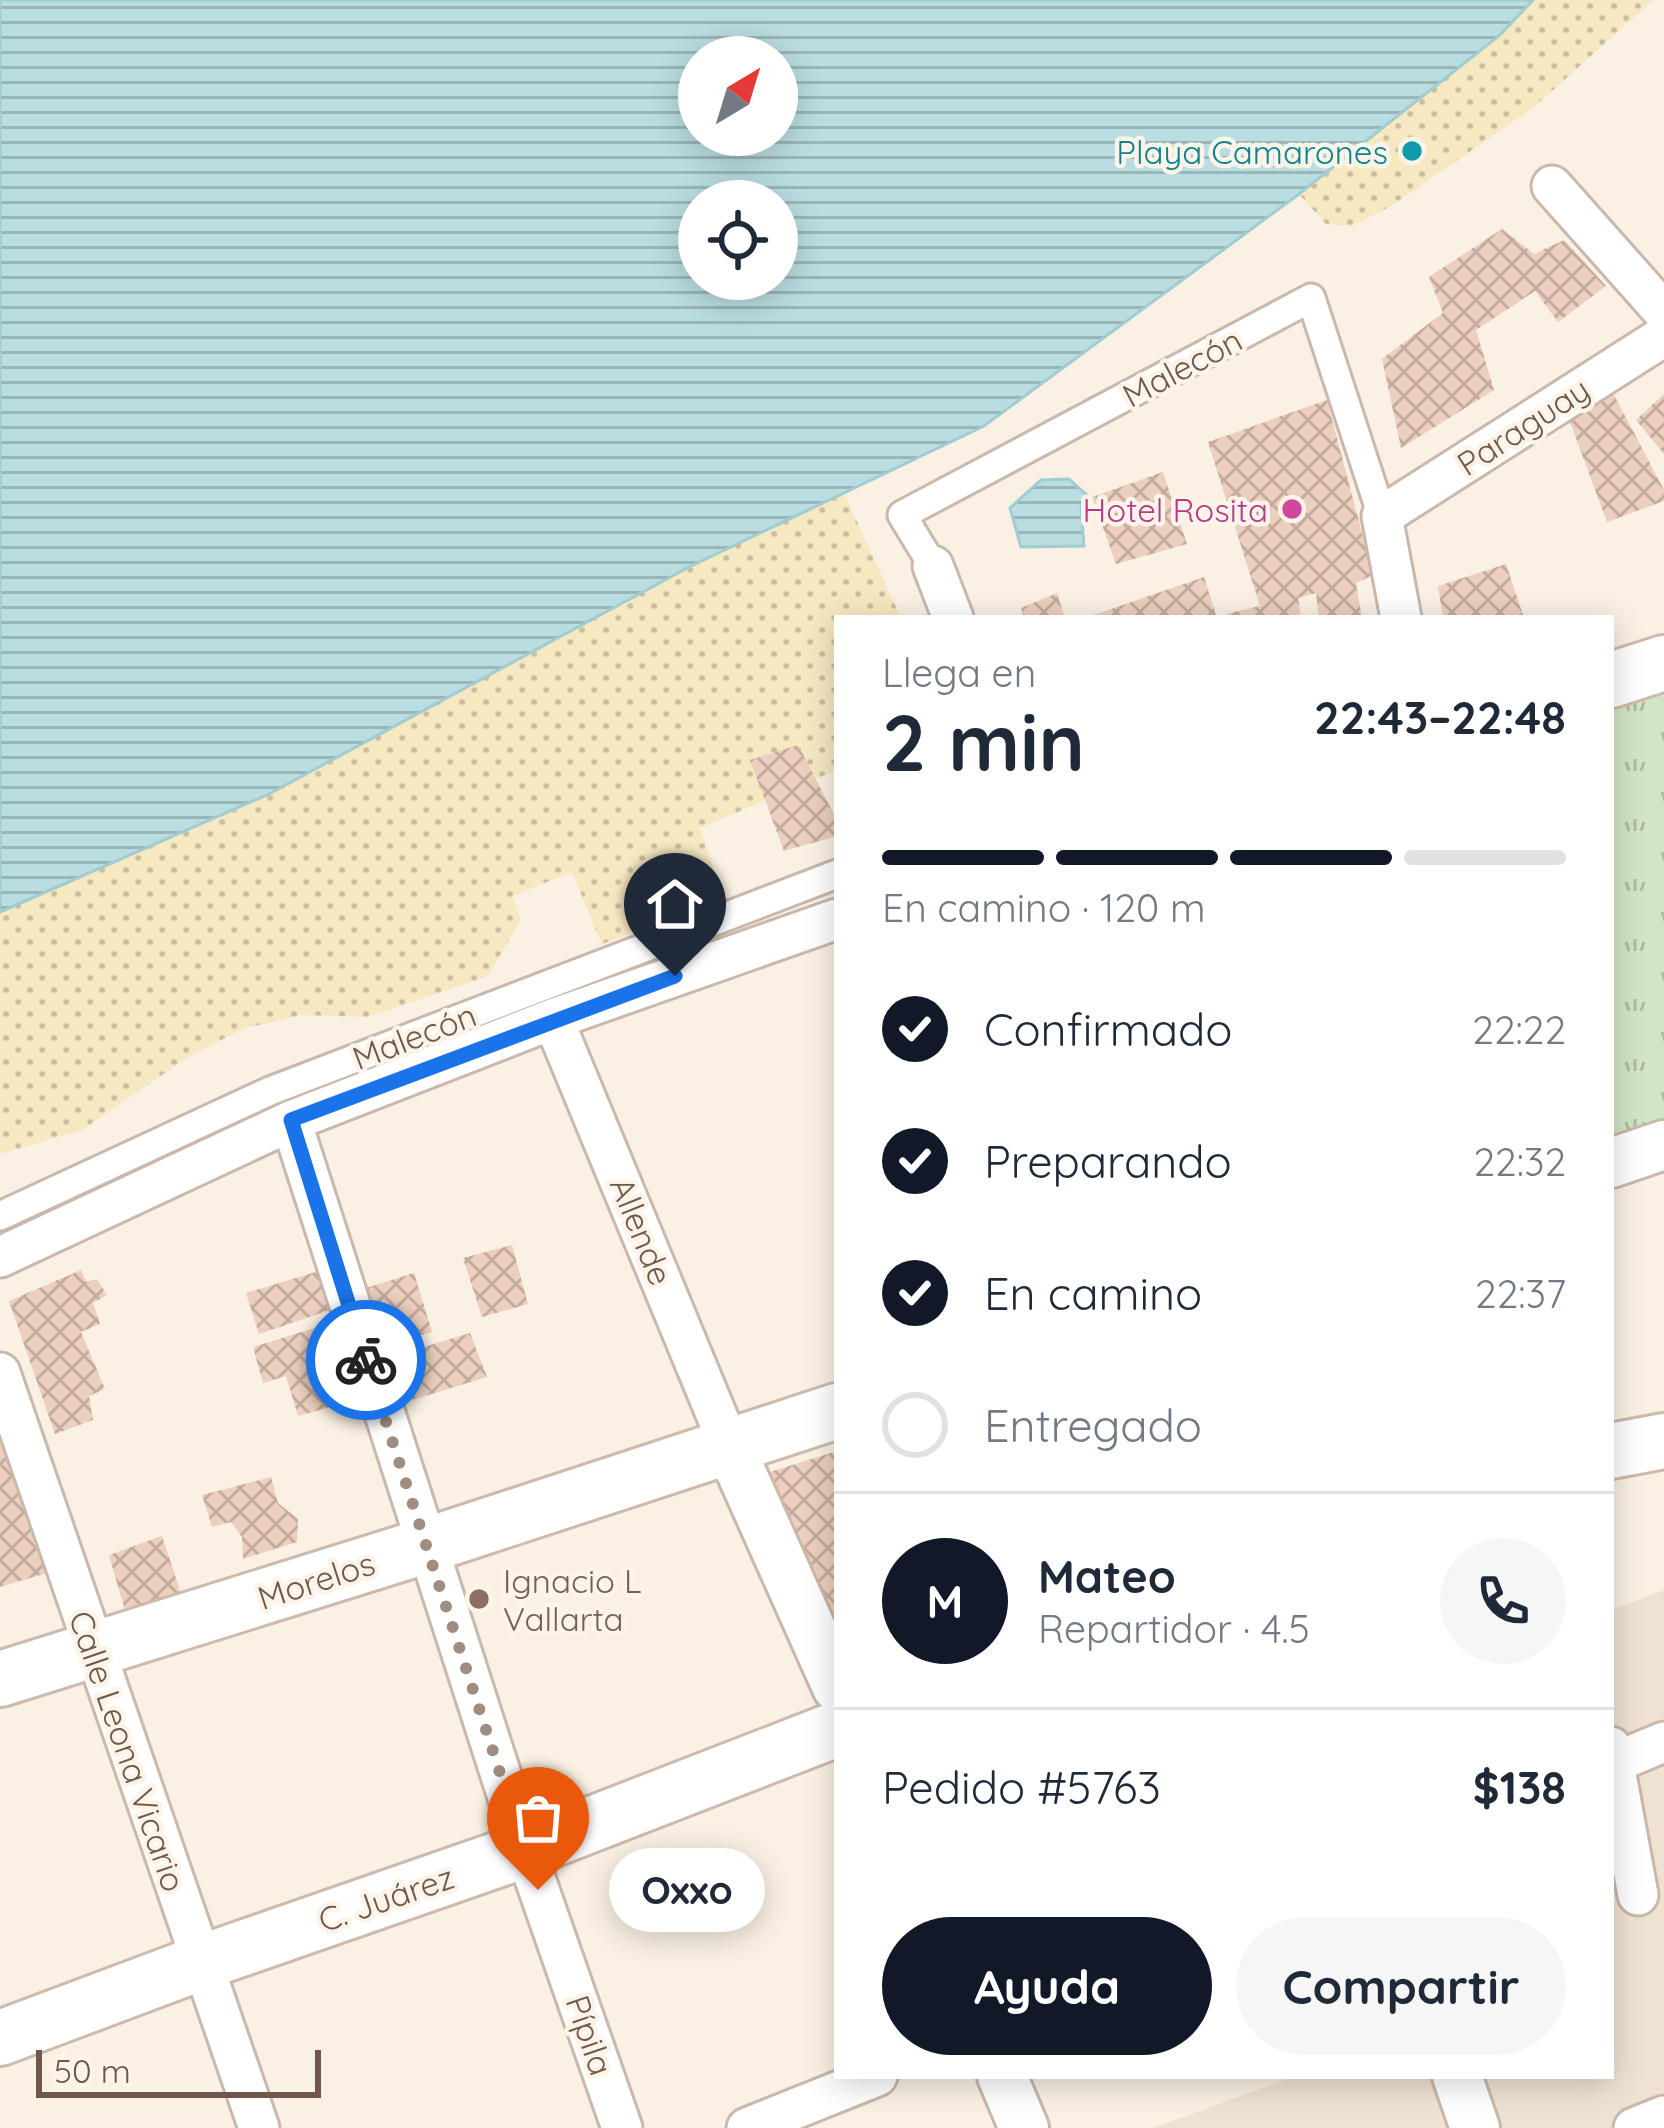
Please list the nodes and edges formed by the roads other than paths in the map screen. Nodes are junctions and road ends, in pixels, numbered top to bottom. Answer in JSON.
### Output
{"nodes":[{"id":1,"x":1552,"y":186,"type":"dead end"},
{"id":2,"x":1664,"y":312,"type":"edge"},
{"id":3,"x":1664,"y":336,"type":"edge"},
{"id":4,"x":1382,"y":515,"type":"junction"},
{"id":5,"x":933,"y":566,"type":"joint"},
{"id":6,"x":952,"y":615,"type":"edge"},
{"id":7,"x":1400,"y":615,"type":"edge"},
{"id":8,"x":1664,"y":663,"type":"edge"},
{"id":9,"x":1614,"y":679,"type":"edge"},
{"id":10,"x":834,"y":875,"type":"edge"},
{"id":11,"x":834,"y":920,"type":"edge"},
{"id":12,"x":553,"y":1019,"type":"junction"},
{"id":13,"x":291,"y":1120,"type":"junction"},
{"id":14,"x":1664,"y":1145,"type":"edge"},
{"id":15,"x":1614,"y":1162,"type":"edge"},
{"id":16,"x":0,"y":1216,"type":"edge"},
{"id":17,"x":0,"y":1257,"type":"edge"},
{"id":18,"x":0,"y":1373,"type":"edge"},
{"id":19,"x":834,"y":1412,"type":"edge"},
{"id":20,"x":1664,"y":1441,"type":"edge"},
{"id":21,"x":729,"y":1445,"type":"junction"},
{"id":22,"x":1614,"y":1450,"type":"edge"},
{"id":23,"x":425,"y":1546,"type":"junction"},
{"id":24,"x":94,"y":1651,"type":"junction"},
{"id":25,"x":0,"y":1679,"type":"edge"},
{"id":26,"x":834,"y":1680,"type":"edge"},
{"id":27,"x":834,"y":1730,"type":"edge"},
{"id":28,"x":1664,"y":1742,"type":"edge"},
{"id":29,"x":1614,"y":1757,"type":"edge"},
{"id":30,"x":1614,"y":1768,"type":"edge"},
{"id":31,"x":525,"y":1850,"type":"junction"},
{"id":32,"x":1638,"y":1894,"type":"dead end"},
{"id":33,"x":200,"y":1963,"type":"junction"},
{"id":34,"x":0,"y":2038,"type":"edge"},
{"id":35,"x":870,"y":2079,"type":"edge"},
{"id":36,"x":1003,"y":2079,"type":"edge"},
{"id":37,"x":1458,"y":2079,"type":"edge"},
{"id":38,"x":1664,"y":2116,"type":"edge"},
{"id":39,"x":259,"y":2128,"type":"edge"},
{"id":40,"x":622,"y":2128,"type":"edge"},
{"id":41,"x":747,"y":2128,"type":"edge"},
{"id":42,"x":1024,"y":2128,"type":"edge"},
{"id":43,"x":1475,"y":2128,"type":"edge"},
{"id":44,"x":1634,"y":2128,"type":"edge"}],
"edges":[{"from":1,"to":2,"type":"street"},
{"from":3,"to":4,"type":"street","name":"Paraguay"},
{"from":4,"to":5,"type":"street","name":"Malecón"},
{"from":4,"to":7,"type":"street"},
{"from":5,"to":6,"type":"street"},
{"from":8,"to":9,"type":"main road"},
{"from":10,"to":16,"type":"street","name":"Malecón"},
{"from":11,"to":12,"type":"street"},
{"from":12,"to":13,"type":"street"},
{"from":12,"to":21,"type":"street","name":"Allende"},
{"from":13,"to":17,"type":"street"},
{"from":13,"to":23,"type":"street","name":"Pípila"},
{"from":14,"to":15,"type":"street"},
{"from":18,"to":24,"type":"street","name":"Calle Leona Vicario"},
{"from":19,"to":21,"type":"main road","name":"Morelos"},
{"from":20,"to":22,"type":"main road"},
{"from":21,"to":23,"type":"main road","name":"Morelos"},
{"from":21,"to":26,"type":"street"},
{"from":23,"to":24,"type":"main road","name":"Morelos"},
{"from":23,"to":31,"type":"street","name":"Pípila"},
{"from":24,"to":25,"type":"main road","name":"Morelos"},
{"from":24,"to":33,"type":"street","name":"Calle Leona Vicario"},
{"from":27,"to":31,"type":"main road","name":"C. Juárez"},
{"from":28,"to":29,"type":"street"},
{"from":30,"to":32,"type":"street"},
{"from":31,"to":33,"type":"main road","name":"C. Juárez"},
{"from":31,"to":40,"type":"street","name":"Pípila"},
{"from":33,"to":34,"type":"main road","name":"C. Juárez"},
{"from":33,"to":39,"type":"street","name":"Calle Leona Vicario"},
{"from":35,"to":41,"type":"street"},
{"from":36,"to":42,"type":"street"},
{"from":37,"to":43,"type":"street"},
{"from":38,"to":44,"type":"street"}]}
